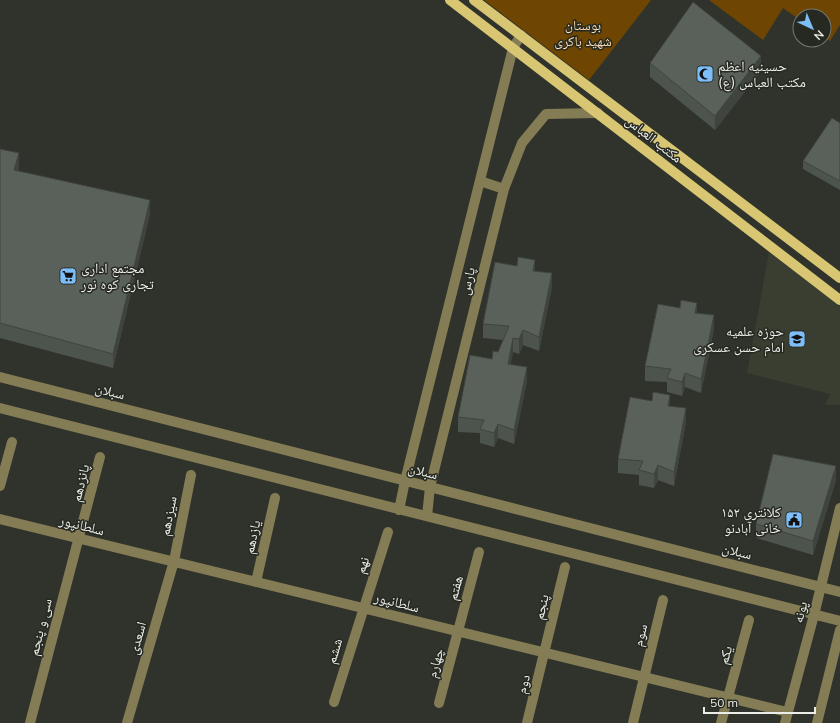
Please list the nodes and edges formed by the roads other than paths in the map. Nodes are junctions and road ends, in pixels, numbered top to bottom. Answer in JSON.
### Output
{"nodes":[{"id":1,"x":450,"y":0,"type":"edge"},
{"id":2,"x":474,"y":0,"type":"edge"},
{"id":3,"x":521,"y":36,"type":"junction"},
{"id":4,"x":513,"y":48,"type":"junction"},
{"id":5,"x":598,"y":113,"type":"junction"},
{"id":6,"x":480,"y":181,"type":"junction"},
{"id":7,"x":504,"y":189,"type":"junction"},
{"id":8,"x":802,"y":250,"type":"junction"},
{"id":9,"x":793,"y":263,"type":"junction"},
{"id":10,"x":840,"y":278,"type":"edge"},
{"id":11,"x":840,"y":300,"type":"edge"},
{"id":12,"x":0,"y":377,"type":"edge"},
{"id":13,"x":0,"y":408,"type":"edge"},
{"id":14,"x":12,"y":442,"type":"dead end"},
{"id":15,"x":100,"y":457,"type":"dead end"},
{"id":16,"x":190,"y":475,"type":"dead end"},
{"id":17,"x":405,"y":481,"type":"junction"},
{"id":18,"x":0,"y":486,"type":"edge"},
{"id":19,"x":430,"y":487,"type":"junction"},
{"id":20,"x":275,"y":498,"type":"dead end"},
{"id":21,"x":840,"y":508,"type":"edge"},
{"id":22,"x":399,"y":510,"type":"junction"},
{"id":23,"x":427,"y":516,"type":"junction"},
{"id":24,"x":0,"y":519,"type":"edge"},
{"id":25,"x":388,"y":532,"type":"dead end"},
{"id":26,"x":80,"y":539,"type":"junction"},
{"id":27,"x":480,"y":552,"type":"dead end"},
{"id":28,"x":174,"y":562,"type":"junction"},
{"id":29,"x":565,"y":567,"type":"dead end"},
{"id":30,"x":256,"y":582,"type":"junction"},
{"id":31,"x":821,"y":587,"type":"junction"},
{"id":32,"x":840,"y":592,"type":"edge"},
{"id":33,"x":663,"y":600,"type":"dead end"},
{"id":34,"x":362,"y":608,"type":"junction"},
{"id":35,"x":814,"y":615,"type":"junction"},
{"id":36,"x":749,"y":620,"type":"dead end"},
{"id":37,"x":840,"y":621,"type":"edge"},
{"id":38,"x":840,"y":630,"type":"edge"},
{"id":39,"x":458,"y":631,"type":"junction"},
{"id":40,"x":545,"y":652,"type":"junction"},
{"id":41,"x":644,"y":677,"type":"junction"},
{"id":42,"x":727,"y":697,"type":"junction"},
{"id":43,"x":334,"y":702,"type":"dead end"},
{"id":44,"x":439,"y":703,"type":"dead end"},
{"id":45,"x":787,"y":712,"type":"junction"},
{"id":46,"x":30,"y":723,"type":"edge"},
{"id":47,"x":128,"y":723,"type":"edge"},
{"id":48,"x":527,"y":723,"type":"edge"},
{"id":49,"x":633,"y":723,"type":"edge"},
{"id":50,"x":721,"y":723,"type":"edge"},
{"id":51,"x":785,"y":723,"type":"edge"},
{"id":52,"x":817,"y":723,"type":"edge"}],
"edges":[{"from":1,"to":4,"type":"main road","name":"مکتب العباس"},
{"from":2,"to":3,"type":"main road","name":"مکتب العباس"},
{"from":3,"to":4,"type":"street","name":"پارس"},
{"from":3,"to":8,"type":"main road","name":"مکتب العباس"},
{"from":4,"to":5,"type":"main road","name":"مکتب العباس"},
{"from":4,"to":6,"type":"street","name":"پارس"},
{"from":5,"to":7,"type":"street","name":"پارس"},
{"from":5,"to":9,"type":"main road","name":"مکتب العباس"},
{"from":6,"to":7,"type":"street"},
{"from":6,"to":17,"type":"street","name":"پارس"},
{"from":7,"to":19,"type":"street","name":"پارس"},
{"from":8,"to":9,"type":"main road"},
{"from":8,"to":10,"type":"main road","name":"مکتب العباس"},
{"from":9,"to":11,"type":"main road","name":"مکتب العباس"},
{"from":12,"to":17,"type":"street","name":"سبلان"},
{"from":13,"to":22,"type":"street"},
{"from":14,"to":18,"type":"street"},
{"from":15,"to":26,"type":"street","name":"پانزدهم"},
{"from":16,"to":28,"type":"street","name":"سیزدهم"},
{"from":17,"to":19,"type":"street","name":"سبلان"},
{"from":17,"to":22,"type":"street","name":"پارس"},
{"from":19,"to":23,"type":"street","name":"پارس"},
{"from":19,"to":31,"type":"street","name":"سبلان"},
{"from":20,"to":30,"type":"street","name":"یازدهم"},
{"from":21,"to":31,"type":"street","name":"پونه"},
{"from":22,"to":23,"type":"street"},
{"from":23,"to":35,"type":"street"},
{"from":24,"to":26,"type":"street","name":"سلطانپور"},
{"from":25,"to":34,"type":"street","name":"نهم"},
{"from":26,"to":28,"type":"street","name":"سلطانپور"},
{"from":26,"to":46,"type":"street","name":"سی و پنجم"},
{"from":27,"to":39,"type":"street","name":"هفتم"},
{"from":28,"to":30,"type":"street","name":"سلطانپور"},
{"from":28,"to":47,"type":"street","name":"اسعدی"},
{"from":29,"to":40,"type":"street","name":"پنجم"},
{"from":30,"to":34,"type":"street","name":"سلطانپور"},
{"from":31,"to":32,"type":"street","name":"سبلان"},
{"from":31,"to":35,"type":"street","name":"پونه"},
{"from":33,"to":41,"type":"street","name":"سوم"},
{"from":34,"to":39,"type":"street","name":"سلطانپور"},
{"from":34,"to":43,"type":"street","name":"ششم"},
{"from":35,"to":37,"type":"street"},
{"from":35,"to":45,"type":"street","name":"پونه"},
{"from":36,"to":42,"type":"street","name":"یکم"},
{"from":38,"to":52,"type":"street"},
{"from":39,"to":40,"type":"street","name":"سلطانپور"},
{"from":39,"to":44,"type":"street","name":"چهارم"},
{"from":40,"to":41,"type":"street","name":"سلطانپور"},
{"from":40,"to":48,"type":"street","name":"دوم"},
{"from":41,"to":42,"type":"street","name":"سلطانپور"},
{"from":41,"to":49,"type":"street","name":"سوم"},
{"from":42,"to":45,"type":"street","name":"سلطانپور"},
{"from":42,"to":50,"type":"street","name":"یکم"},
{"from":45,"to":51,"type":"street","name":"پونه"}]}
